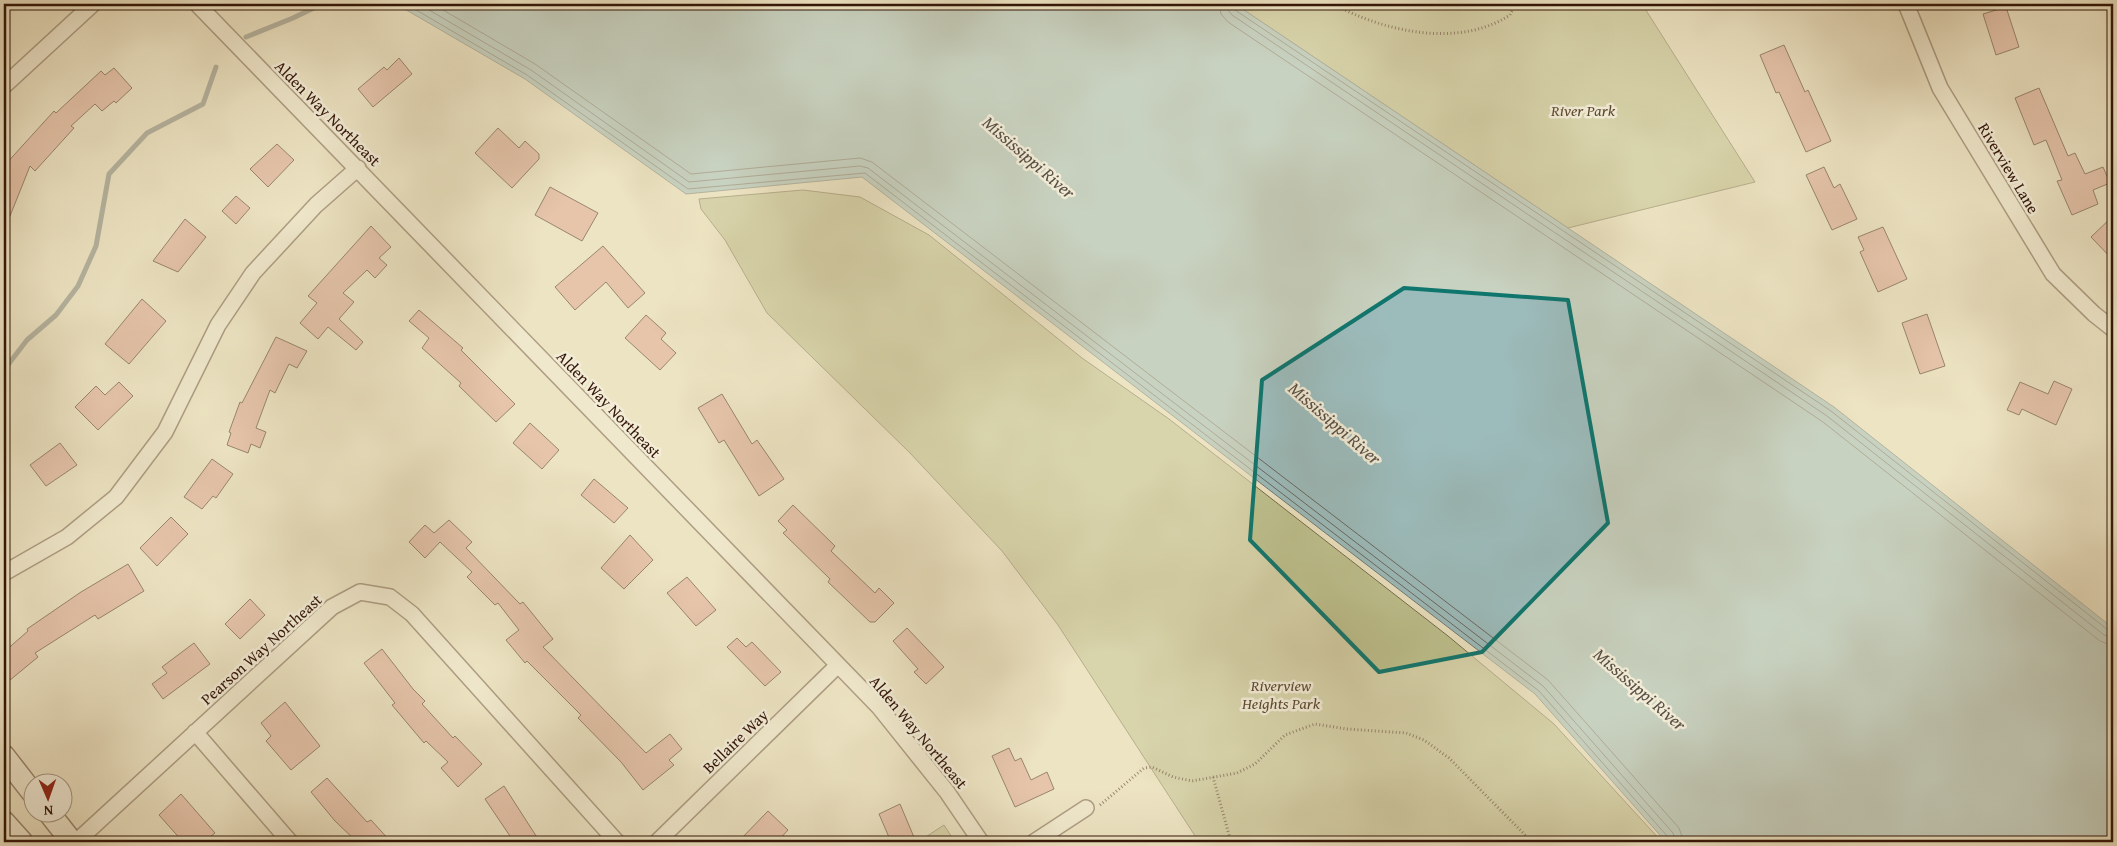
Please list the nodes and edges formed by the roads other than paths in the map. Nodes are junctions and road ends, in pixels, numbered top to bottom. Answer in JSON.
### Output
{"nodes":[{"id":1,"x":93,"y":4,"type":"edge"},
{"id":2,"x":197,"y":4,"type":"edge"},
{"id":3,"x":1906,"y":4,"type":"edge"},
{"id":4,"x":4,"y":86,"type":"edge"},
{"id":5,"x":358,"y":168,"type":"junction"},
{"id":6,"x":2113,"y":329,"type":"edge"},
{"id":7,"x":4,"y":573,"type":"edge"},
{"id":8,"x":838,"y":665,"type":"junction"},
{"id":9,"x":195,"y":732,"type":"junction"},
{"id":10,"x":4,"y":756,"type":"edge"},
{"id":11,"x":22,"y":779,"type":"edge"},
{"id":12,"x":1086,"y":808,"type":"road end"},
{"id":13,"x":4,"y":822,"type":"edge"},
{"id":14,"x":58,"y":824,"type":"edge"},
{"id":15,"x":22,"y":842,"type":"edge"},
{"id":16,"x":72,"y":842,"type":"edge"},
{"id":17,"x":76,"y":842,"type":"edge"},
{"id":18,"x":290,"y":842,"type":"edge"},
{"id":19,"x":616,"y":842,"type":"edge"},
{"id":20,"x":657,"y":842,"type":"edge"},
{"id":21,"x":981,"y":842,"type":"edge"},
{"id":22,"x":1034,"y":842,"type":"edge"}],
"edges":[{"from":1,"to":4,"type":"street"},
{"from":2,"to":5,"type":"street","name":"Alden Way Northeast"},
{"from":3,"to":6,"type":"street","name":"Riverview Lane"},
{"from":5,"to":7,"type":"street"},
{"from":5,"to":8,"type":"street","name":"Alden Way Northeast"},
{"from":8,"to":20,"type":"street","name":"Bellaire Way"},
{"from":8,"to":21,"type":"street","name":"Alden Way Northeast"},
{"from":9,"to":17,"type":"street","name":"Pearson Way Northeast"},
{"from":9,"to":18,"type":"street"},
{"from":9,"to":19,"type":"street","name":"Pearson Way Northeast"},
{"from":10,"to":11,"type":"main road"},
{"from":12,"to":22,"type":"street"},
{"from":13,"to":15,"type":"main road"},
{"from":14,"to":16,"type":"main road"}]}
